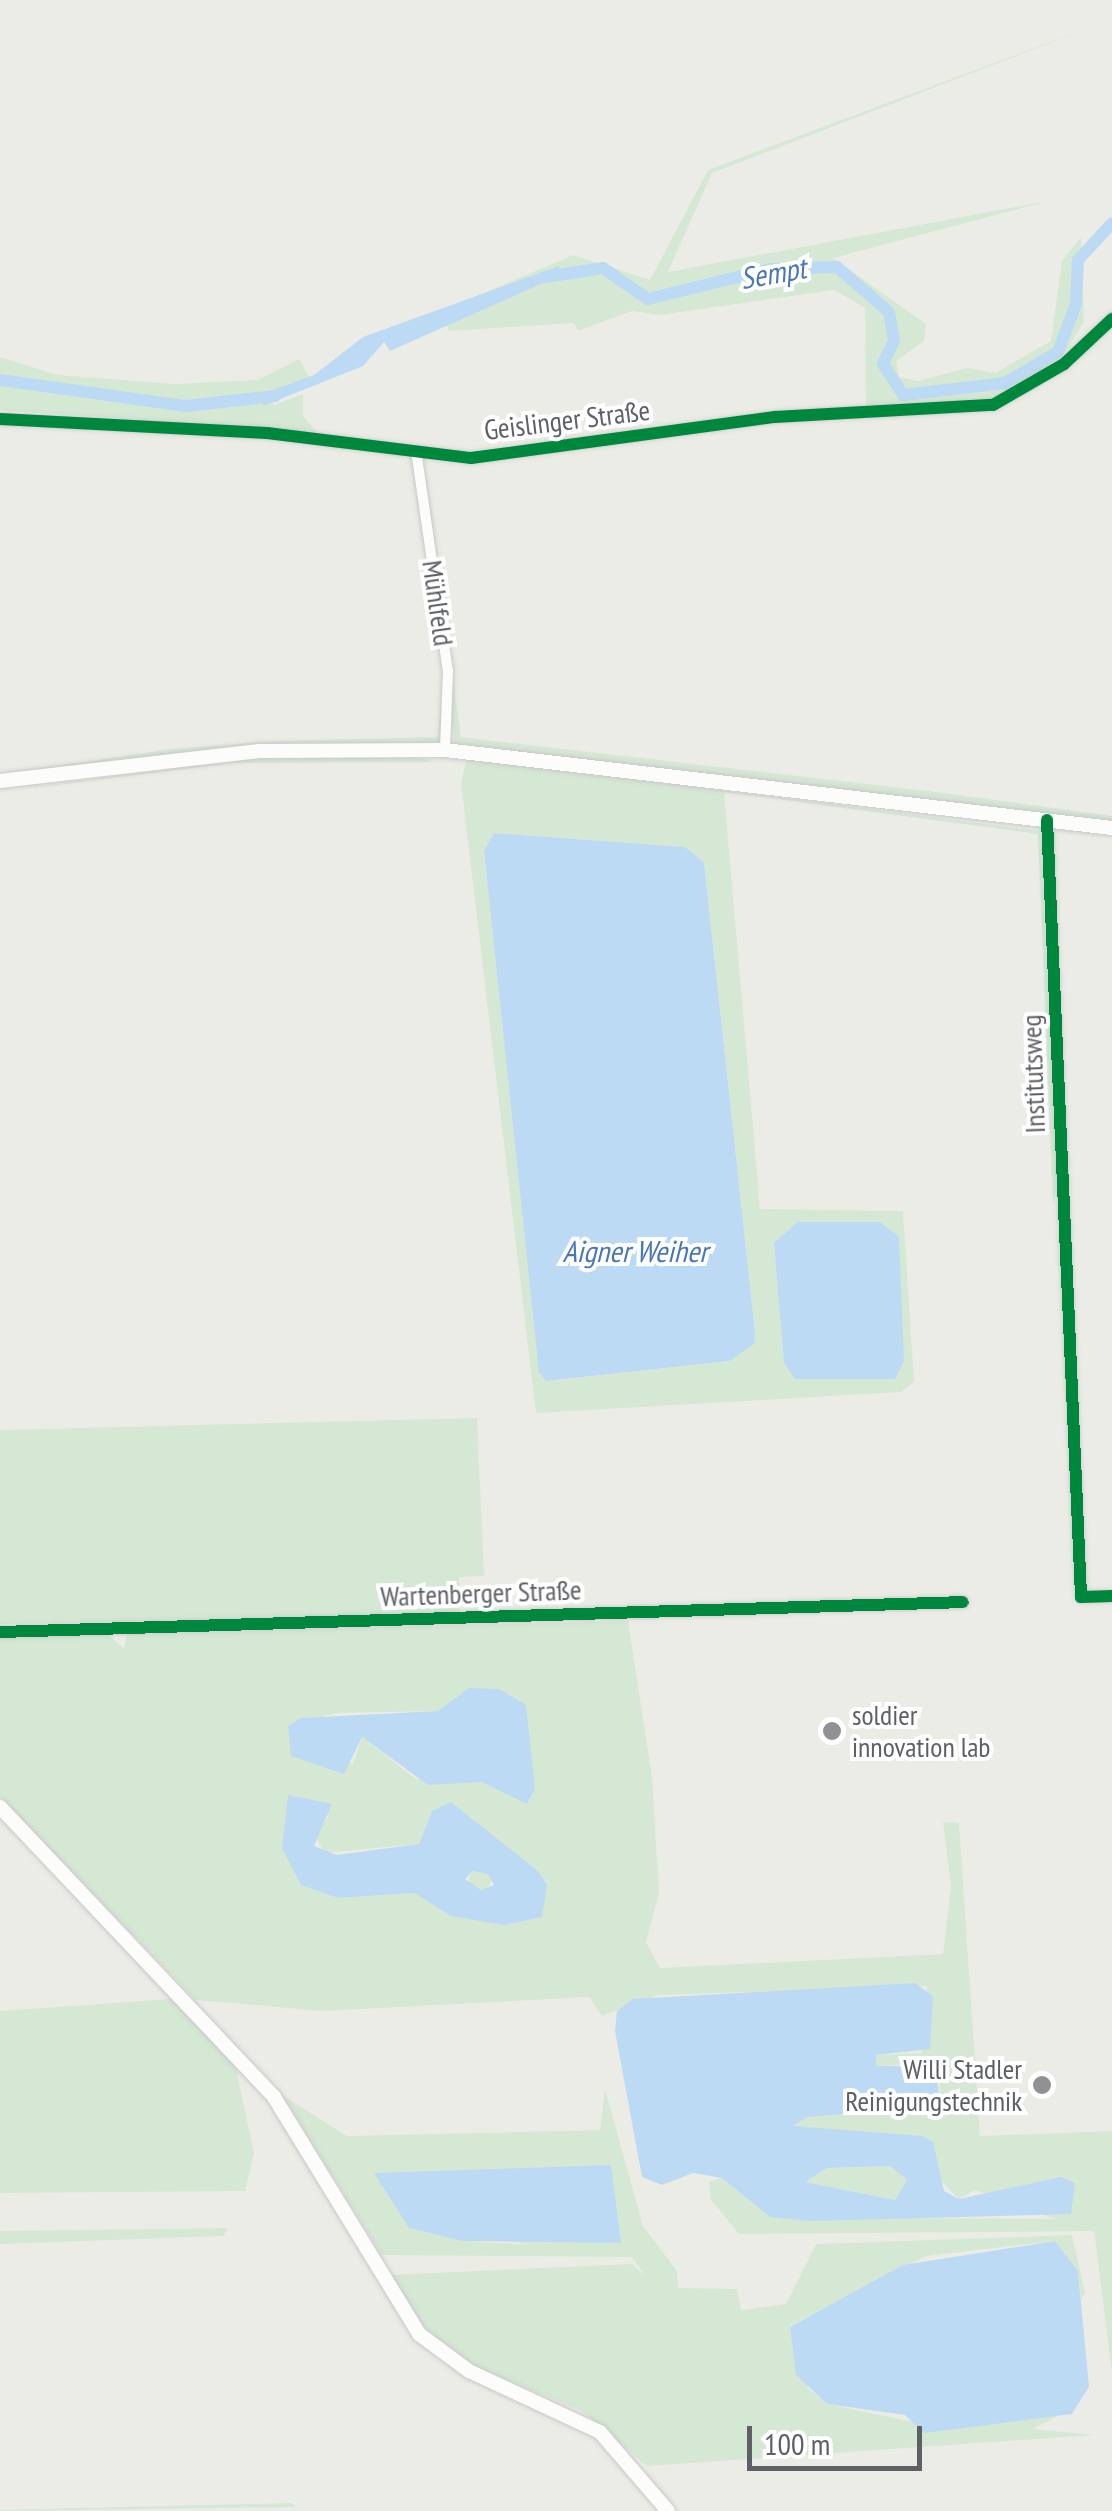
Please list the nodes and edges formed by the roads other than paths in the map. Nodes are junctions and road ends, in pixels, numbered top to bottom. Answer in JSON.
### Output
{"nodes":[{"id":1,"x":1112,"y":319,"type":"edge"},
{"id":2,"x":0,"y":418,"type":"edge"},
{"id":3,"x":417,"y":456,"type":"junction"},
{"id":4,"x":446,"y":750,"type":"junction"},
{"id":5,"x":0,"y":781,"type":"edge"},
{"id":6,"x":1047,"y":820,"type":"junction"},
{"id":7,"x":1112,"y":828,"type":"edge"},
{"id":8,"x":1112,"y":1596,"type":"edge"},
{"id":9,"x":963,"y":1602,"type":"dead end"},
{"id":10,"x":0,"y":1632,"type":"edge"},
{"id":11,"x":0,"y":1807,"type":"edge"},
{"id":12,"x":668,"y":2511,"type":"edge"}],
"edges":[{"from":1,"to":3,"type":"street","name":"Geislinger Straße"},
{"from":2,"to":3,"type":"street","name":"Geislinger Straße"},
{"from":3,"to":4,"type":"street","name":"Mühlfeld"},
{"from":4,"to":5,"type":"main road"},
{"from":4,"to":6,"type":"main road"},
{"from":6,"to":7,"type":"main road"},
{"from":6,"to":8,"type":"street","name":"Institutsweg"},
{"from":9,"to":10,"type":"street","name":"Wartenberger Straße"},
{"from":11,"to":12,"type":"main road"}]}
